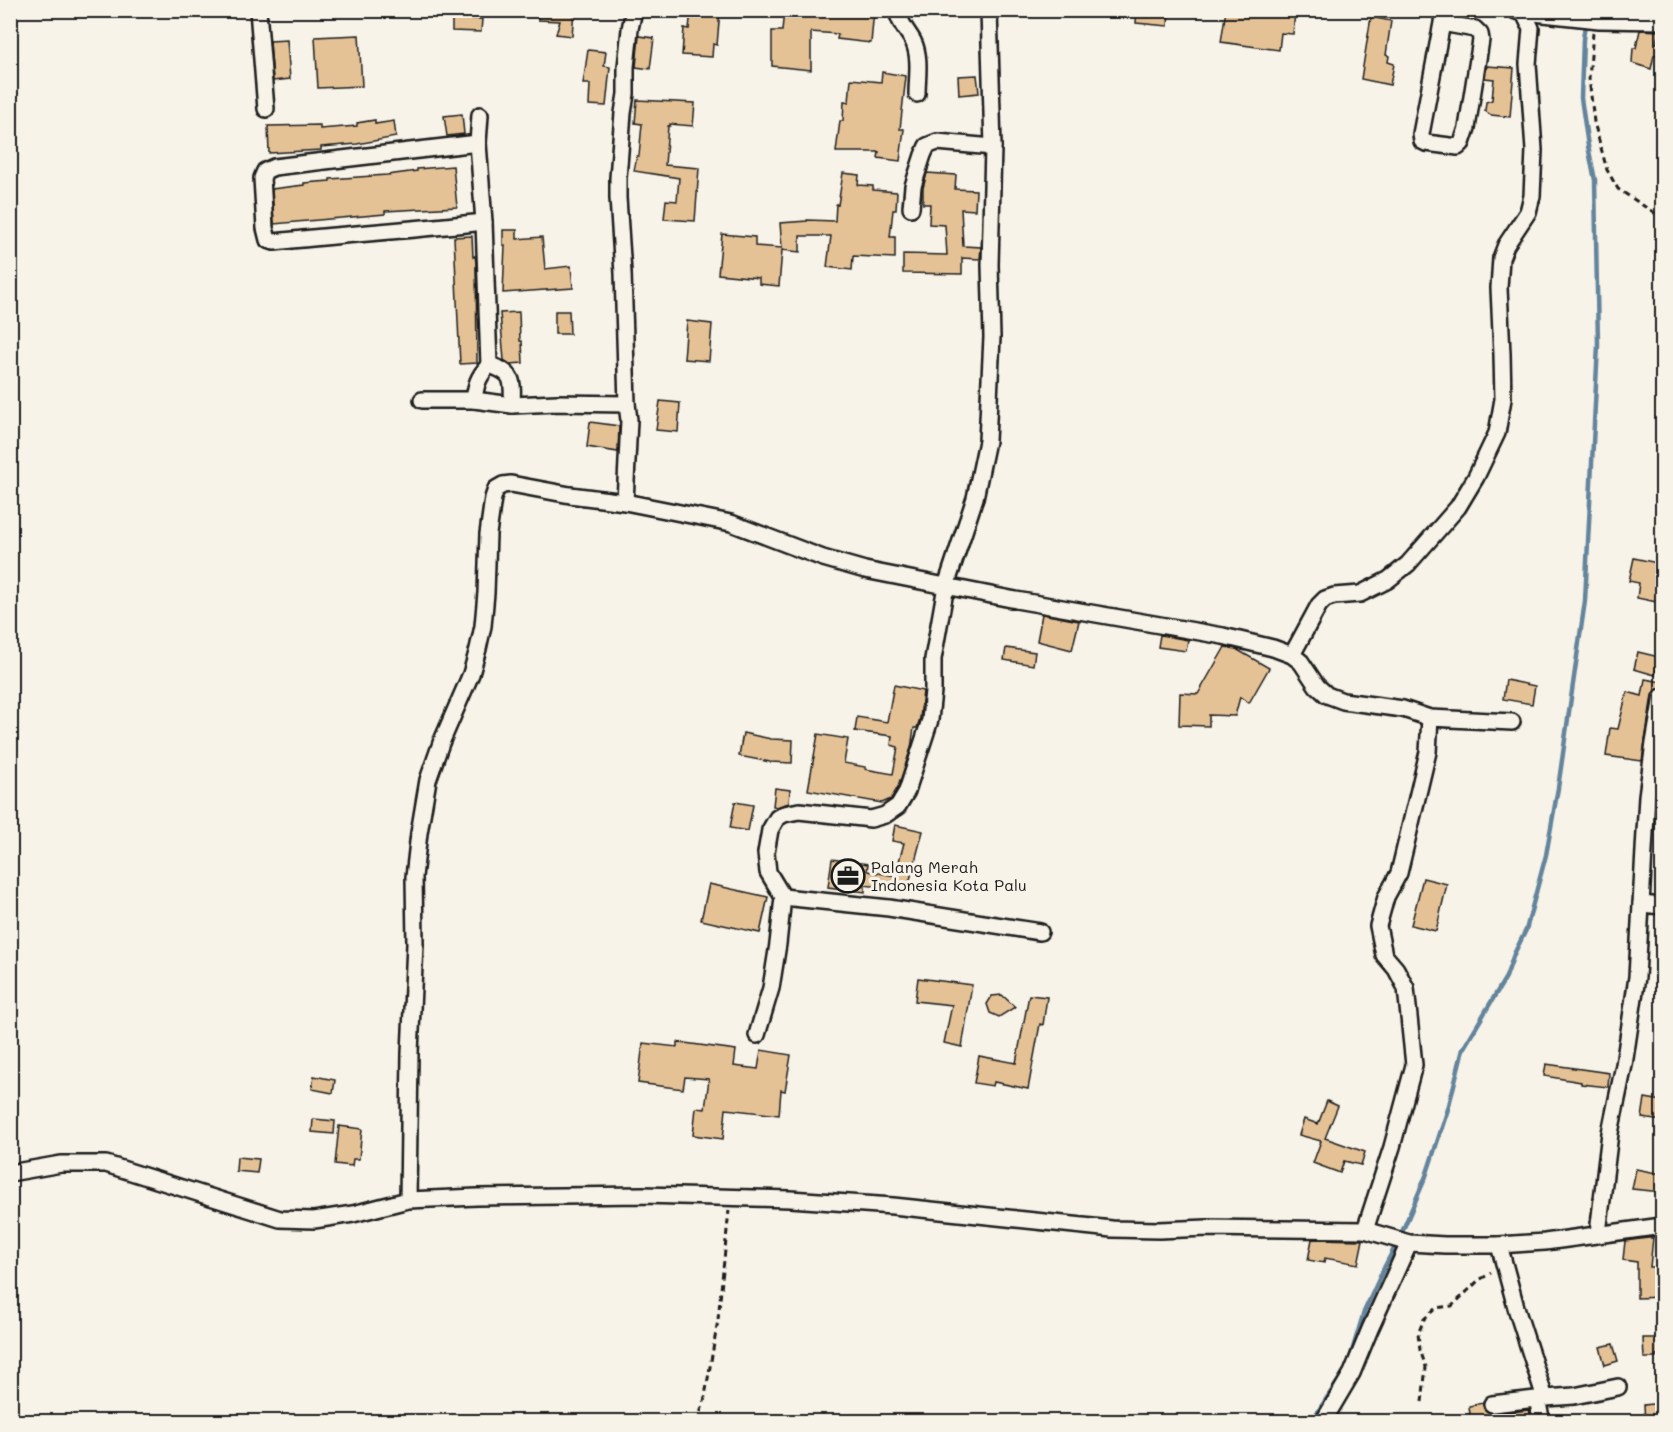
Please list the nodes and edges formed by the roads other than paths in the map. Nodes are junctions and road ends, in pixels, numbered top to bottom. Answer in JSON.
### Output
{"nodes":[{"id":1,"x":258,"y":10,"type":"edge"},
{"id":2,"x":634,"y":10,"type":"edge"},
{"id":3,"x":897,"y":10,"type":"edge"},
{"id":4,"x":989,"y":10,"type":"edge"},
{"id":5,"x":1518,"y":11,"type":"edge"},
{"id":6,"x":1442,"y":16,"type":"edge"},
{"id":7,"x":1662,"y":21,"type":"edge"},
{"id":8,"x":917,"y":94,"type":"dead end"},
{"id":9,"x":266,"y":109,"type":"dead end"},
{"id":10,"x":480,"y":115,"type":"dead end"},
{"id":11,"x":478,"y":143,"type":"junction"},
{"id":12,"x":993,"y":147,"type":"junction"},
{"id":13,"x":911,"y":208,"type":"dead end"},
{"id":14,"x":484,"y":222,"type":"junction"},
{"id":15,"x":489,"y":365,"type":"junction"},
{"id":16,"x":422,"y":400,"type":"dead end"},
{"id":17,"x":474,"y":400,"type":"junction"},
{"id":18,"x":627,"y":404,"type":"junction"},
{"id":19,"x":512,"y":405,"type":"junction"},
{"id":20,"x":625,"y":502,"type":"junction"},
{"id":21,"x":946,"y":586,"type":"junction"},
{"id":22,"x":1292,"y":655,"type":"junction"},
{"id":23,"x":1662,"y":697,"type":"edge"},
{"id":24,"x":1430,"y":718,"type":"junction"},
{"id":25,"x":1512,"y":722,"type":"dead end"},
{"id":26,"x":783,"y":897,"type":"junction"},
{"id":27,"x":1641,"y":904,"type":"junction"},
{"id":28,"x":1662,"y":906,"type":"edge"},
{"id":29,"x":1040,"y":932,"type":"dead end"},
{"id":30,"x":757,"y":1035,"type":"dead end"},
{"id":31,"x":10,"y":1173,"type":"edge"},
{"id":32,"x":408,"y":1200,"type":"junction"},
{"id":33,"x":1662,"y":1226,"type":"edge"},
{"id":34,"x":1365,"y":1230,"type":"junction"},
{"id":35,"x":1598,"y":1233,"type":"junction"},
{"id":36,"x":1400,"y":1240,"type":"junction"},
{"id":37,"x":1499,"y":1245,"type":"junction"},
{"id":38,"x":1618,"y":1387,"type":"dead end"},
{"id":39,"x":1541,"y":1399,"type":"junction"},
{"id":40,"x":1492,"y":1404,"type":"dead end"},
{"id":41,"x":1323,"y":1422,"type":"edge"},
{"id":42,"x":1542,"y":1422,"type":"edge"}],
"edges":[{"from":1,"to":9,"type":"street"},
{"from":2,"to":18,"type":"street"},
{"from":3,"to":8,"type":"street"},
{"from":4,"to":12,"type":"street"},
{"from":5,"to":7,"type":"street"},
{"from":5,"to":22,"type":"street"},
{"from":6,"to":6,"type":"street"},
{"from":10,"to":11,"type":"street"},
{"from":11,"to":14,"type":"street"},
{"from":11,"to":14,"type":"street"},
{"from":12,"to":13,"type":"street"},
{"from":12,"to":21,"type":"street"},
{"from":14,"to":15,"type":"street"},
{"from":15,"to":17,"type":"street"},
{"from":15,"to":19,"type":"street"},
{"from":16,"to":17,"type":"street"},
{"from":17,"to":19,"type":"street"},
{"from":18,"to":19,"type":"street"},
{"from":18,"to":20,"type":"street"},
{"from":20,"to":21,"type":"street"},
{"from":20,"to":32,"type":"street"},
{"from":21,"to":22,"type":"street"},
{"from":21,"to":26,"type":"street"},
{"from":22,"to":24,"type":"street"},
{"from":23,"to":27,"type":"street"},
{"from":24,"to":25,"type":"street"},
{"from":24,"to":34,"type":"street"},
{"from":26,"to":29,"type":"street"},
{"from":26,"to":30,"type":"street"},
{"from":27,"to":28,"type":"street"},
{"from":27,"to":35,"type":"street"},
{"from":31,"to":32,"type":"street"},
{"from":32,"to":34,"type":"street"},
{"from":33,"to":35,"type":"street"},
{"from":34,"to":36,"type":"street"},
{"from":35,"to":37,"type":"street"},
{"from":36,"to":37,"type":"street"},
{"from":36,"to":41,"type":"street"},
{"from":37,"to":39,"type":"street"},
{"from":38,"to":39,"type":"street"},
{"from":39,"to":40,"type":"street"},
{"from":39,"to":42,"type":"street"}]}
